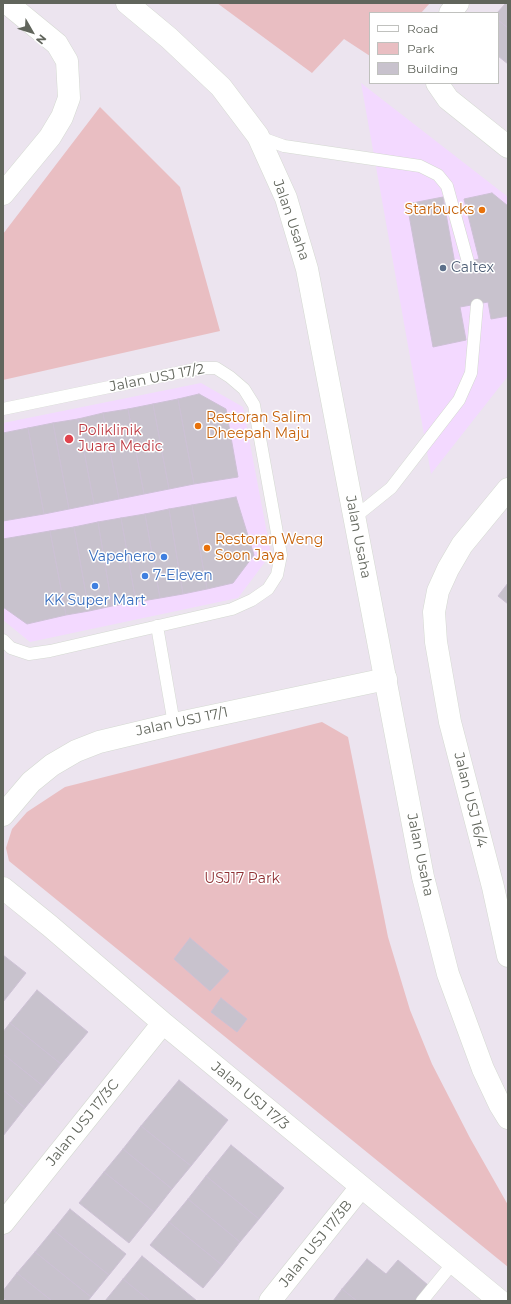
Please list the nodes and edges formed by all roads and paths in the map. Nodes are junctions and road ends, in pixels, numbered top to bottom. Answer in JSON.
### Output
{"nodes":[{"id":1,"x":7,"y":3,"type":"edge"},
{"id":2,"x":127,"y":3,"type":"edge"},
{"id":3,"x":458,"y":3,"type":"edge"},
{"id":4,"x":451,"y":12,"type":"edge"},
{"id":5,"x":437,"y":84,"type":"edge"},
{"id":6,"x":258,"y":136,"type":"junction"},
{"id":7,"x":508,"y":147,"type":"edge"},
{"id":8,"x":3,"y":194,"type":"edge"},
{"id":9,"x":468,"y":262,"type":"dead end"},
{"id":10,"x":477,"y":305,"type":"dead end"},
{"id":11,"x":3,"y":409,"type":"edge"},
{"id":12,"x":508,"y":489,"type":"edge"},
{"id":13,"x":355,"y":517,"type":"junction"},
{"id":14,"x":157,"y":626,"type":"junction"},
{"id":15,"x":3,"y":640,"type":"edge"},
{"id":16,"x":386,"y":679,"type":"junction"},
{"id":17,"x":174,"y":724,"type":"junction"},
{"id":18,"x":3,"y":815,"type":"edge"},
{"id":19,"x":500,"y":882,"type":"edge"},
{"id":20,"x":3,"y":888,"type":"edge"},
{"id":21,"x":508,"y":956,"type":"edge"},
{"id":22,"x":163,"y":1024,"type":"junction"},
{"id":23,"x":508,"y":1118,"type":"edge"},
{"id":24,"x":361,"y":1187,"type":"junction"},
{"id":25,"x":3,"y":1223,"type":"edge"},
{"id":26,"x":453,"y":1263,"type":"junction"},
{"id":27,"x":270,"y":1301,"type":"edge"},
{"id":28,"x":422,"y":1301,"type":"edge"},
{"id":29,"x":500,"y":1301,"type":"edge"}],
"edges":[{"from":1,"to":8,"type":"street"},
{"from":2,"to":6,"type":"street","name":"Jalan Usaha"},
{"from":3,"to":4,"type":"street"},
{"from":5,"to":7,"type":"street"},
{"from":6,"to":9,"type":"lane"},
{"from":6,"to":13,"type":"street","name":"Jalan Usaha"},
{"from":10,"to":13,"type":"lane"},
{"from":11,"to":14,"type":"lane","name":"Jalan USJ 17/2"},
{"from":12,"to":19,"type":"street","name":"Jalan USJ 16/4"},
{"from":13,"to":16,"type":"street","name":"Jalan Usaha"},
{"from":14,"to":15,"type":"lane","name":"Jalan USJ 17/2"},
{"from":14,"to":17,"type":"lane"},
{"from":16,"to":17,"type":"street","name":"Jalan USJ 17/1"},
{"from":16,"to":23,"type":"street","name":"Jalan Usaha"},
{"from":17,"to":18,"type":"street","name":"Jalan USJ 17/1"},
{"from":19,"to":21,"type":"street","name":"Jalan USJ 16/4"},
{"from":20,"to":22,"type":"street","name":"Jalan USJ 17/3"},
{"from":22,"to":24,"type":"street","name":"Jalan USJ 17/3"},
{"from":22,"to":25,"type":"street","name":"Jalan USJ 17/3C"},
{"from":24,"to":26,"type":"street","name":"Jalan USJ 17/3"},
{"from":24,"to":27,"type":"street","name":"Jalan USJ 17/3B"},
{"from":26,"to":28,"type":"lane"},
{"from":26,"to":29,"type":"street","name":"Jalan USJ 17/3"}]}
